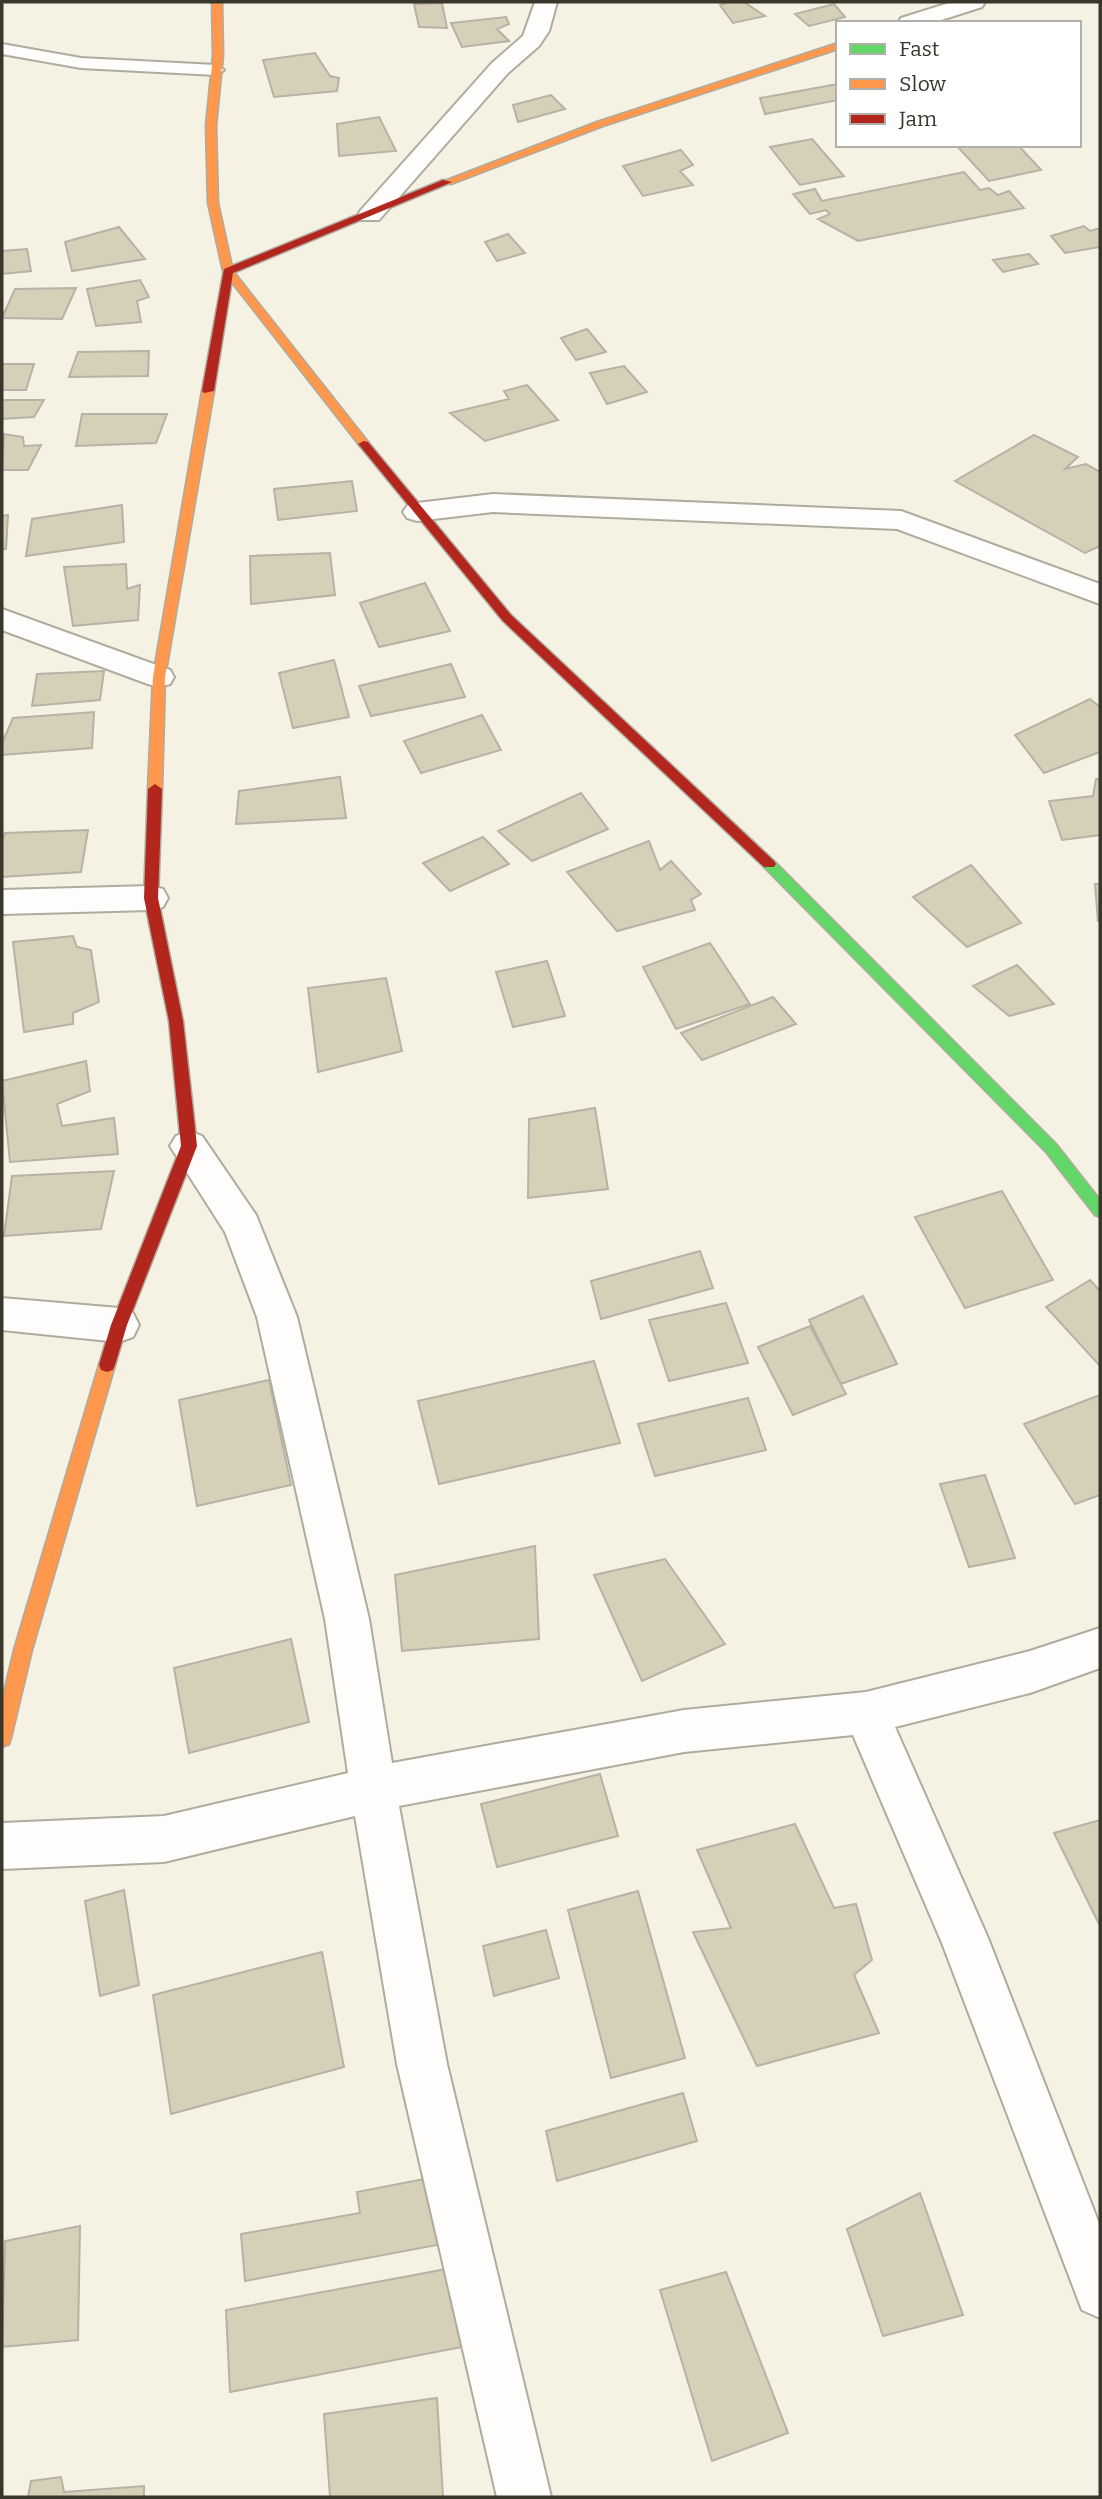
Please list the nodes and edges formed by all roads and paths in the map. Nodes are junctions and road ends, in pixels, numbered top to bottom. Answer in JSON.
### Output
{"nodes":[{"id":1,"x":217,"y":2,"type":"edge"},
{"id":2,"x":546,"y":2,"type":"edge"},
{"id":3,"x":974,"y":2,"type":"edge"},
{"id":4,"x":915,"y":21,"type":"edge"},
{"id":5,"x":836,"y":47,"type":"edge"},
{"id":6,"x":2,"y":49,"type":"edge"},
{"id":7,"x":216,"y":70,"type":"junction"},
{"id":8,"x":370,"y":215,"type":"junction"},
{"id":9,"x":228,"y":271,"type":"junction"},
{"id":10,"x":417,"y":512,"type":"junction"},
{"id":11,"x":1100,"y":595,"type":"edge"},
{"id":12,"x":2,"y":619,"type":"edge"},
{"id":13,"x":159,"y":677,"type":"junction"},
{"id":14,"x":151,"y":898,"type":"junction"},
{"id":15,"x":2,"y":902,"type":"edge"},
{"id":16,"x":189,"y":1146,"type":"junction"},
{"id":17,"x":1100,"y":1212,"type":"edge"},
{"id":18,"x":2,"y":1314,"type":"edge"},
{"id":19,"x":119,"y":1325,"type":"junction"},
{"id":20,"x":1100,"y":1648,"type":"edge"},
{"id":21,"x":866,"y":1713,"type":"junction"},
{"id":22,"x":2,"y":1738,"type":"edge"},
{"id":23,"x":373,"y":1789,"type":"junction"},
{"id":24,"x":2,"y":1846,"type":"edge"},
{"id":25,"x":1100,"y":2292,"type":"edge"},
{"id":26,"x":524,"y":2497,"type":"edge"}],
"edges":[{"from":1,"to":7,"type":"street"},
{"from":2,"to":8,"type":"street"},
{"from":3,"to":4,"type":"street"},
{"from":5,"to":8,"type":"street"},
{"from":6,"to":7,"type":"lane"},
{"from":7,"to":9,"type":"street"},
{"from":8,"to":9,"type":"street"},
{"from":9,"to":10,"type":"street"},
{"from":9,"to":13,"type":"street"},
{"from":10,"to":11,"type":"street"},
{"from":10,"to":17,"type":"street"},
{"from":12,"to":13,"type":"street"},
{"from":13,"to":14,"type":"street"},
{"from":14,"to":15,"type":"street"},
{"from":14,"to":16,"type":"street"},
{"from":16,"to":19,"type":"street"},
{"from":16,"to":23,"type":"street"},
{"from":18,"to":19,"type":"street"},
{"from":19,"to":22,"type":"street"},
{"from":20,"to":21,"type":"street"},
{"from":21,"to":23,"type":"street"},
{"from":21,"to":25,"type":"street"},
{"from":23,"to":24,"type":"street"},
{"from":23,"to":26,"type":"street"}]}
